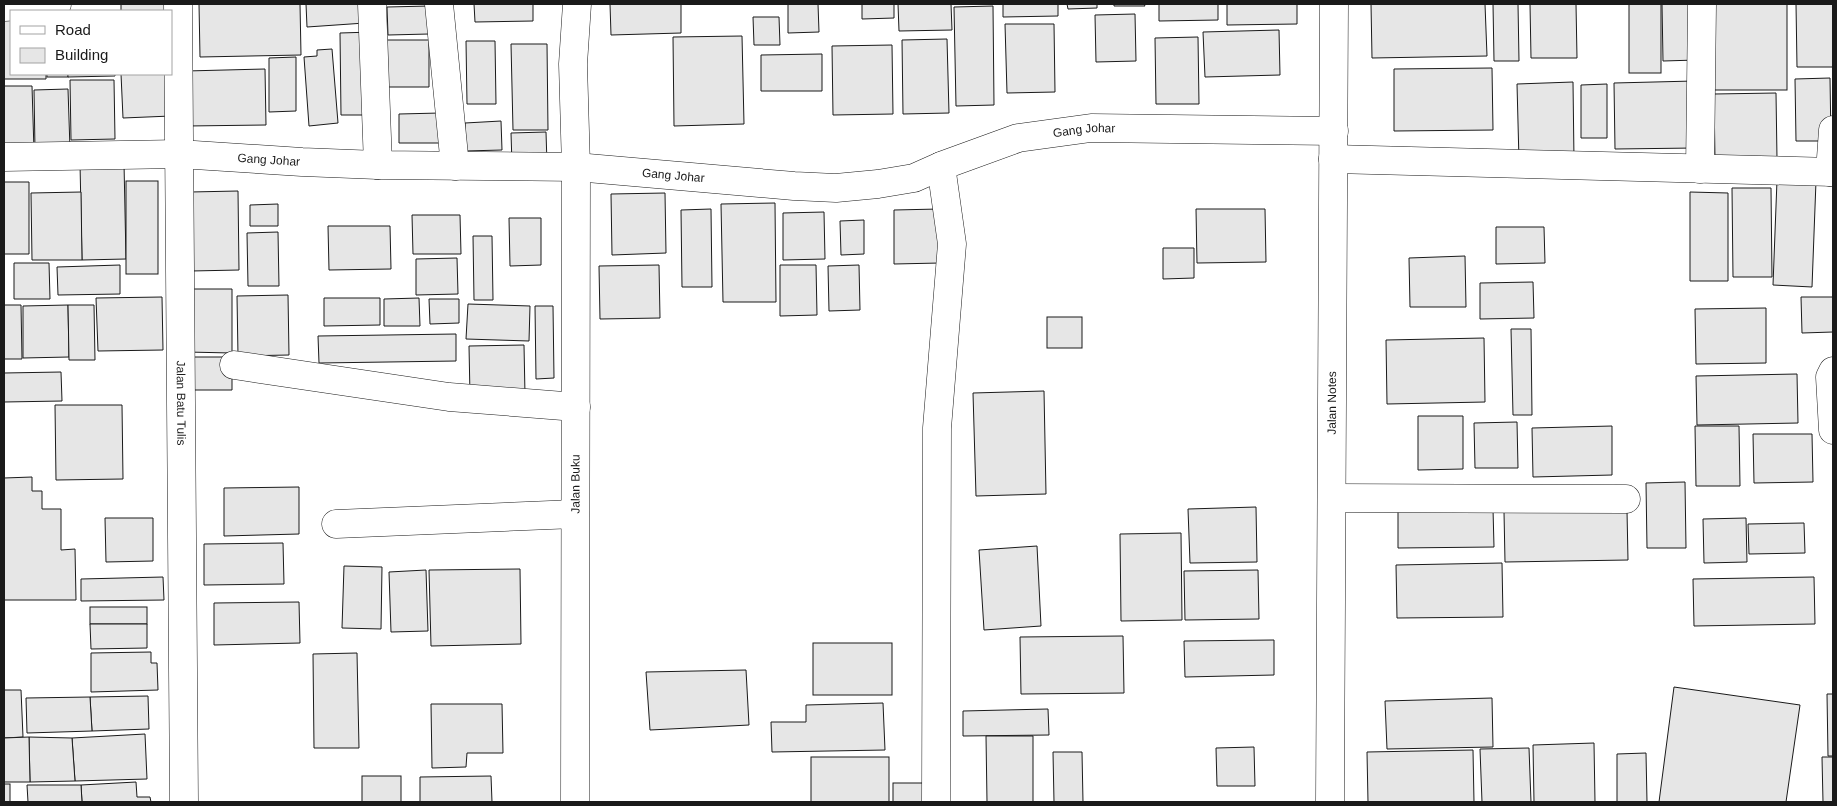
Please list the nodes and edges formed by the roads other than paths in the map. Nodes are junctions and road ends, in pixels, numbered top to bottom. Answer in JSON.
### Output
{"nodes":[{"id":1,"x":57,"y":4,"type":"edge"},
{"id":2,"x":178,"y":4,"type":"edge"},
{"id":3,"x":372,"y":4,"type":"edge"},
{"id":4,"x":439,"y":4,"type":"edge"},
{"id":5,"x":577,"y":4,"type":"edge"},
{"id":6,"x":1334,"y":4,"type":"edge"},
{"id":7,"x":1702,"y":4,"type":"edge"},
{"id":8,"x":4,"y":7,"type":"edge"},
{"id":9,"x":1833,"y":130,"type":"edge"},
{"id":10,"x":1334,"y":131,"type":"junction"},
{"id":11,"x":180,"y":154,"type":"junction"},
{"id":12,"x":4,"y":157,"type":"edge"},
{"id":13,"x":1333,"y":159,"type":"junction"},
{"id":14,"x":378,"y":165,"type":"junction"},
{"id":15,"x":455,"y":166,"type":"junction"},
{"id":16,"x":941,"y":166,"type":"junction"},
{"id":17,"x":576,"y":167,"type":"junction"},
{"id":18,"x":1700,"y":169,"type":"junction"},
{"id":19,"x":1832,"y":172,"type":"edge"},
{"id":20,"x":234,"y":365,"type":"dead end"},
{"id":21,"x":1833,"y":371,"type":"edge"},
{"id":22,"x":576,"y":407,"type":"junction"},
{"id":23,"x":1833,"y":430,"type":"edge"},
{"id":24,"x":1332,"y":498,"type":"junction"},
{"id":25,"x":1626,"y":498,"type":"dead end"},
{"id":26,"x":575,"y":514,"type":"junction"},
{"id":27,"x":336,"y":524,"type":"dead end"},
{"id":28,"x":184,"y":802,"type":"edge"},
{"id":29,"x":576,"y":802,"type":"edge"},
{"id":30,"x":936,"y":802,"type":"edge"},
{"id":31,"x":1330,"y":802,"type":"edge"}],
"edges":[{"from":1,"to":8,"type":"street"},
{"from":2,"to":11,"type":"street","name":"Jalan Batu Tulis"},
{"from":3,"to":14,"type":"street"},
{"from":4,"to":15,"type":"street"},
{"from":5,"to":17,"type":"street","name":"Jalan Buku"},
{"from":6,"to":10,"type":"street","name":"Jalan Notes"},
{"from":7,"to":18,"type":"street"},
{"from":9,"to":19,"type":"street"},
{"from":10,"to":13,"type":"street","name":"Jalan Notes"},
{"from":10,"to":16,"type":"street","name":"Gang Johar"},
{"from":11,"to":12,"type":"street","name":"Gang Johar"},
{"from":11,"to":14,"type":"street","name":"Gang Johar"},
{"from":11,"to":28,"type":"street","name":"Jalan Batu Tulis"},
{"from":13,"to":18,"type":"street"},
{"from":13,"to":24,"type":"street","name":"Jalan Notes"},
{"from":14,"to":15,"type":"street","name":"Gang Johar"},
{"from":15,"to":17,"type":"street","name":"Gang Johar"},
{"from":16,"to":17,"type":"street","name":"Gang Johar"},
{"from":16,"to":30,"type":"street"},
{"from":17,"to":22,"type":"street","name":"Jalan Buku"},
{"from":18,"to":19,"type":"street"},
{"from":20,"to":22,"type":"street"},
{"from":21,"to":23,"type":"street"},
{"from":22,"to":26,"type":"street","name":"Jalan Buku"},
{"from":24,"to":25,"type":"street"},
{"from":24,"to":31,"type":"street","name":"Jalan Notes"},
{"from":26,"to":27,"type":"street"},
{"from":26,"to":29,"type":"street","name":"Jalan Buku"}]}
